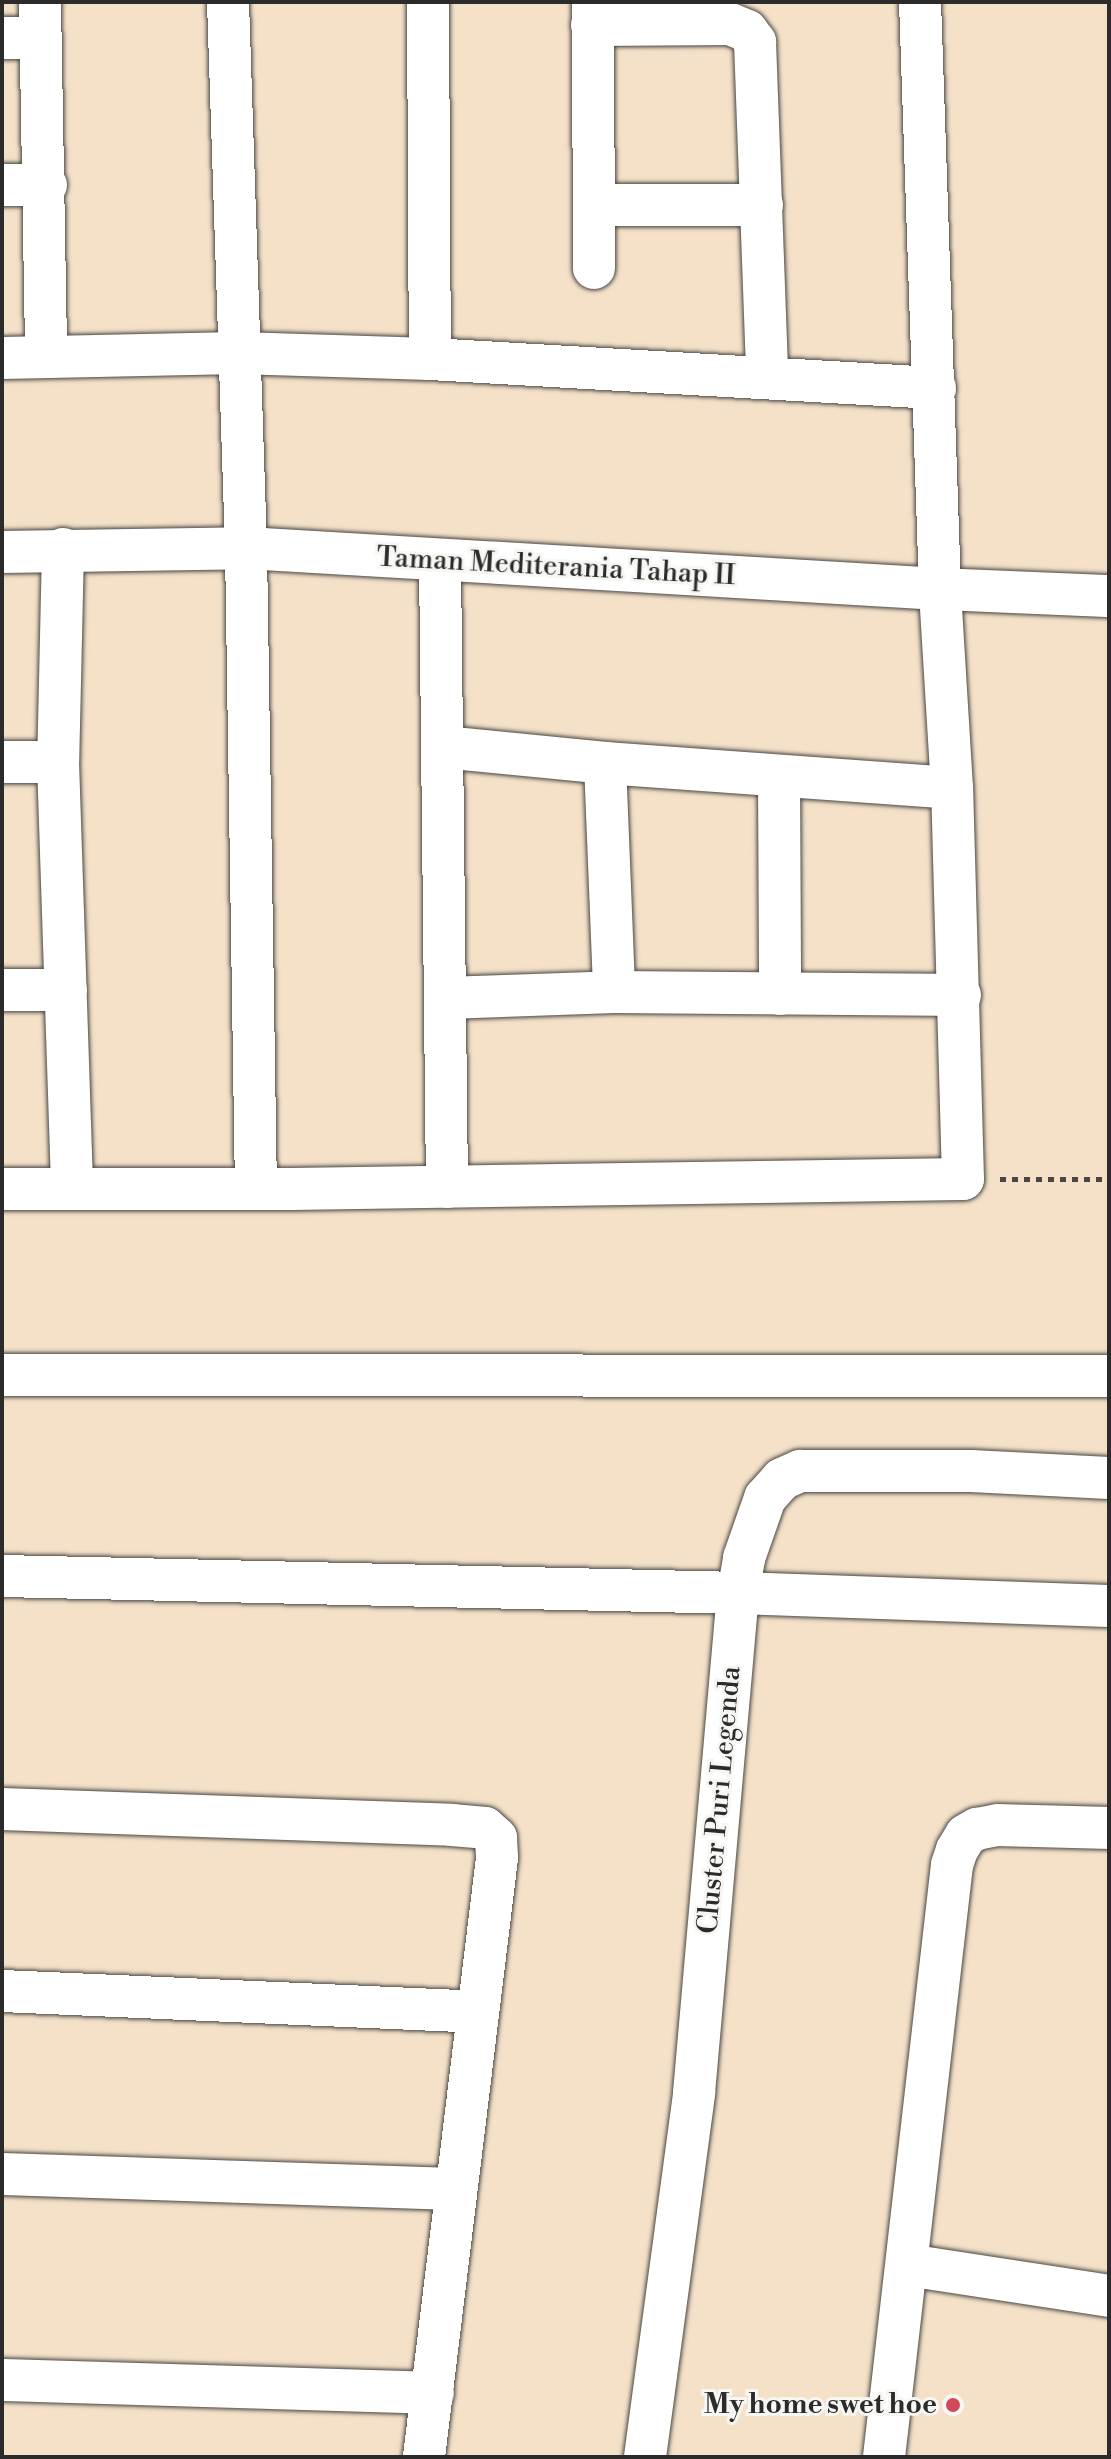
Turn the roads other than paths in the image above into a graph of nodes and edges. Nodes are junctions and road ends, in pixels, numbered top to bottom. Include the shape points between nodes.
1 (228, 2) edge
2 (428, 2) edge
3 (920, 2) edge
4 (592, 14) edge
5 (27, 26) edge
6 (2, 185) edge
7 (46, 185) junction
8 (595, 205) junction
9 (762, 205) junction
10 (594, 268) dead end
11 (238, 353) junction
12 (46, 357) junction
13 (2, 358) edge
14 (430, 359) junction
15 (767, 377) junction
16 (935, 388) junction
17 (246, 548) junction
18 (63, 549) junction
19 (2, 552) edge
20 (440, 561) junction
21 (940, 589) junction
22 (1109, 596) edge
23 (443, 747) junction
24 (2, 762) edge
25 (58, 762) junction
26 (605, 763) junction
27 (779, 777) junction
28 (952, 788) junction
29 (2, 990) edge
30 (66, 990) junction
31 (614, 992) junction
32 (780, 994) junction
33 (960, 995) junction
34 (446, 998) junction
35 (447, 1187) junction
36 (2, 1189) edge
37 (72, 1189) junction
38 (256, 1189) junction
39 (2, 1375) edge
40 (1109, 1376) edge
41 (1109, 1478) edge
42 (2, 1576) edge
43 (738, 1593) junction
44 (1109, 1606) edge
45 (2, 1809) edge
46 (1109, 1828) edge
47 (2, 1991) edge
48 (477, 2012) junction
49 (2, 2174) edge
50 (456, 2189) junction
51 (907, 2265) junction
52 (1109, 2295) edge
53 (2, 2380) edge
54 (433, 2393) junction
55 (424, 2457) edge
56 (645, 2457) edge
57 (884, 2457) edge

1 - 11 street
2 - 14 street
3 - 16 street
4 - 8 street
4 - 9 street via 730,24 747,31 757,58
5 - 7 street
6 - 7 street
7 - 12 street
8 - 9 street
8 - 10 street
9 - 15 street
11 - 12 street
11 - 14 street
11 - 17 street
12 - 13 street
14 - 15 street
15 - 16 street
16 - 21 street
17 - 18 street, Taman Mediterania Tahap II
17 - 20 street, Taman Mediterania Tahap II
17 - 38 street
18 - 19 street, Taman Mediterania Tahap II
18 - 25 street
20 - 21 street, Taman Mediterania Tahap II
20 - 23 street
21 - 22 street, Taman Mediterania Tahap II
21 - 28 street
23 - 26 street
23 - 34 street
24 - 25 street
25 - 30 street
26 - 27 street
26 - 31 street
27 - 28 street
27 - 32 street
28 - 33 street
29 - 30 street
30 - 37 street
31 - 32 street
31 - 34 street
32 - 33 street
33 - 35 street via 963,1179
34 - 35 street
35 - 38 street
36 - 37 street
37 - 38 street
39 - 40 street
41 - 43 street, Cluster Puri Legenda via 800,1471 782,1479 765,1498
42 - 43 street
43 - 44 street
43 - 56 street, Cluster Puri Legenda via 694,2093
45 - 48 street via 485,1828 496,1838 497,1858
46 - 51 street via 998,1825 966,1835 957,1850
47 - 48 street
48 - 50 street
49 - 50 street
50 - 54 street
51 - 52 street
51 - 57 street
53 - 54 street
54 - 55 street

